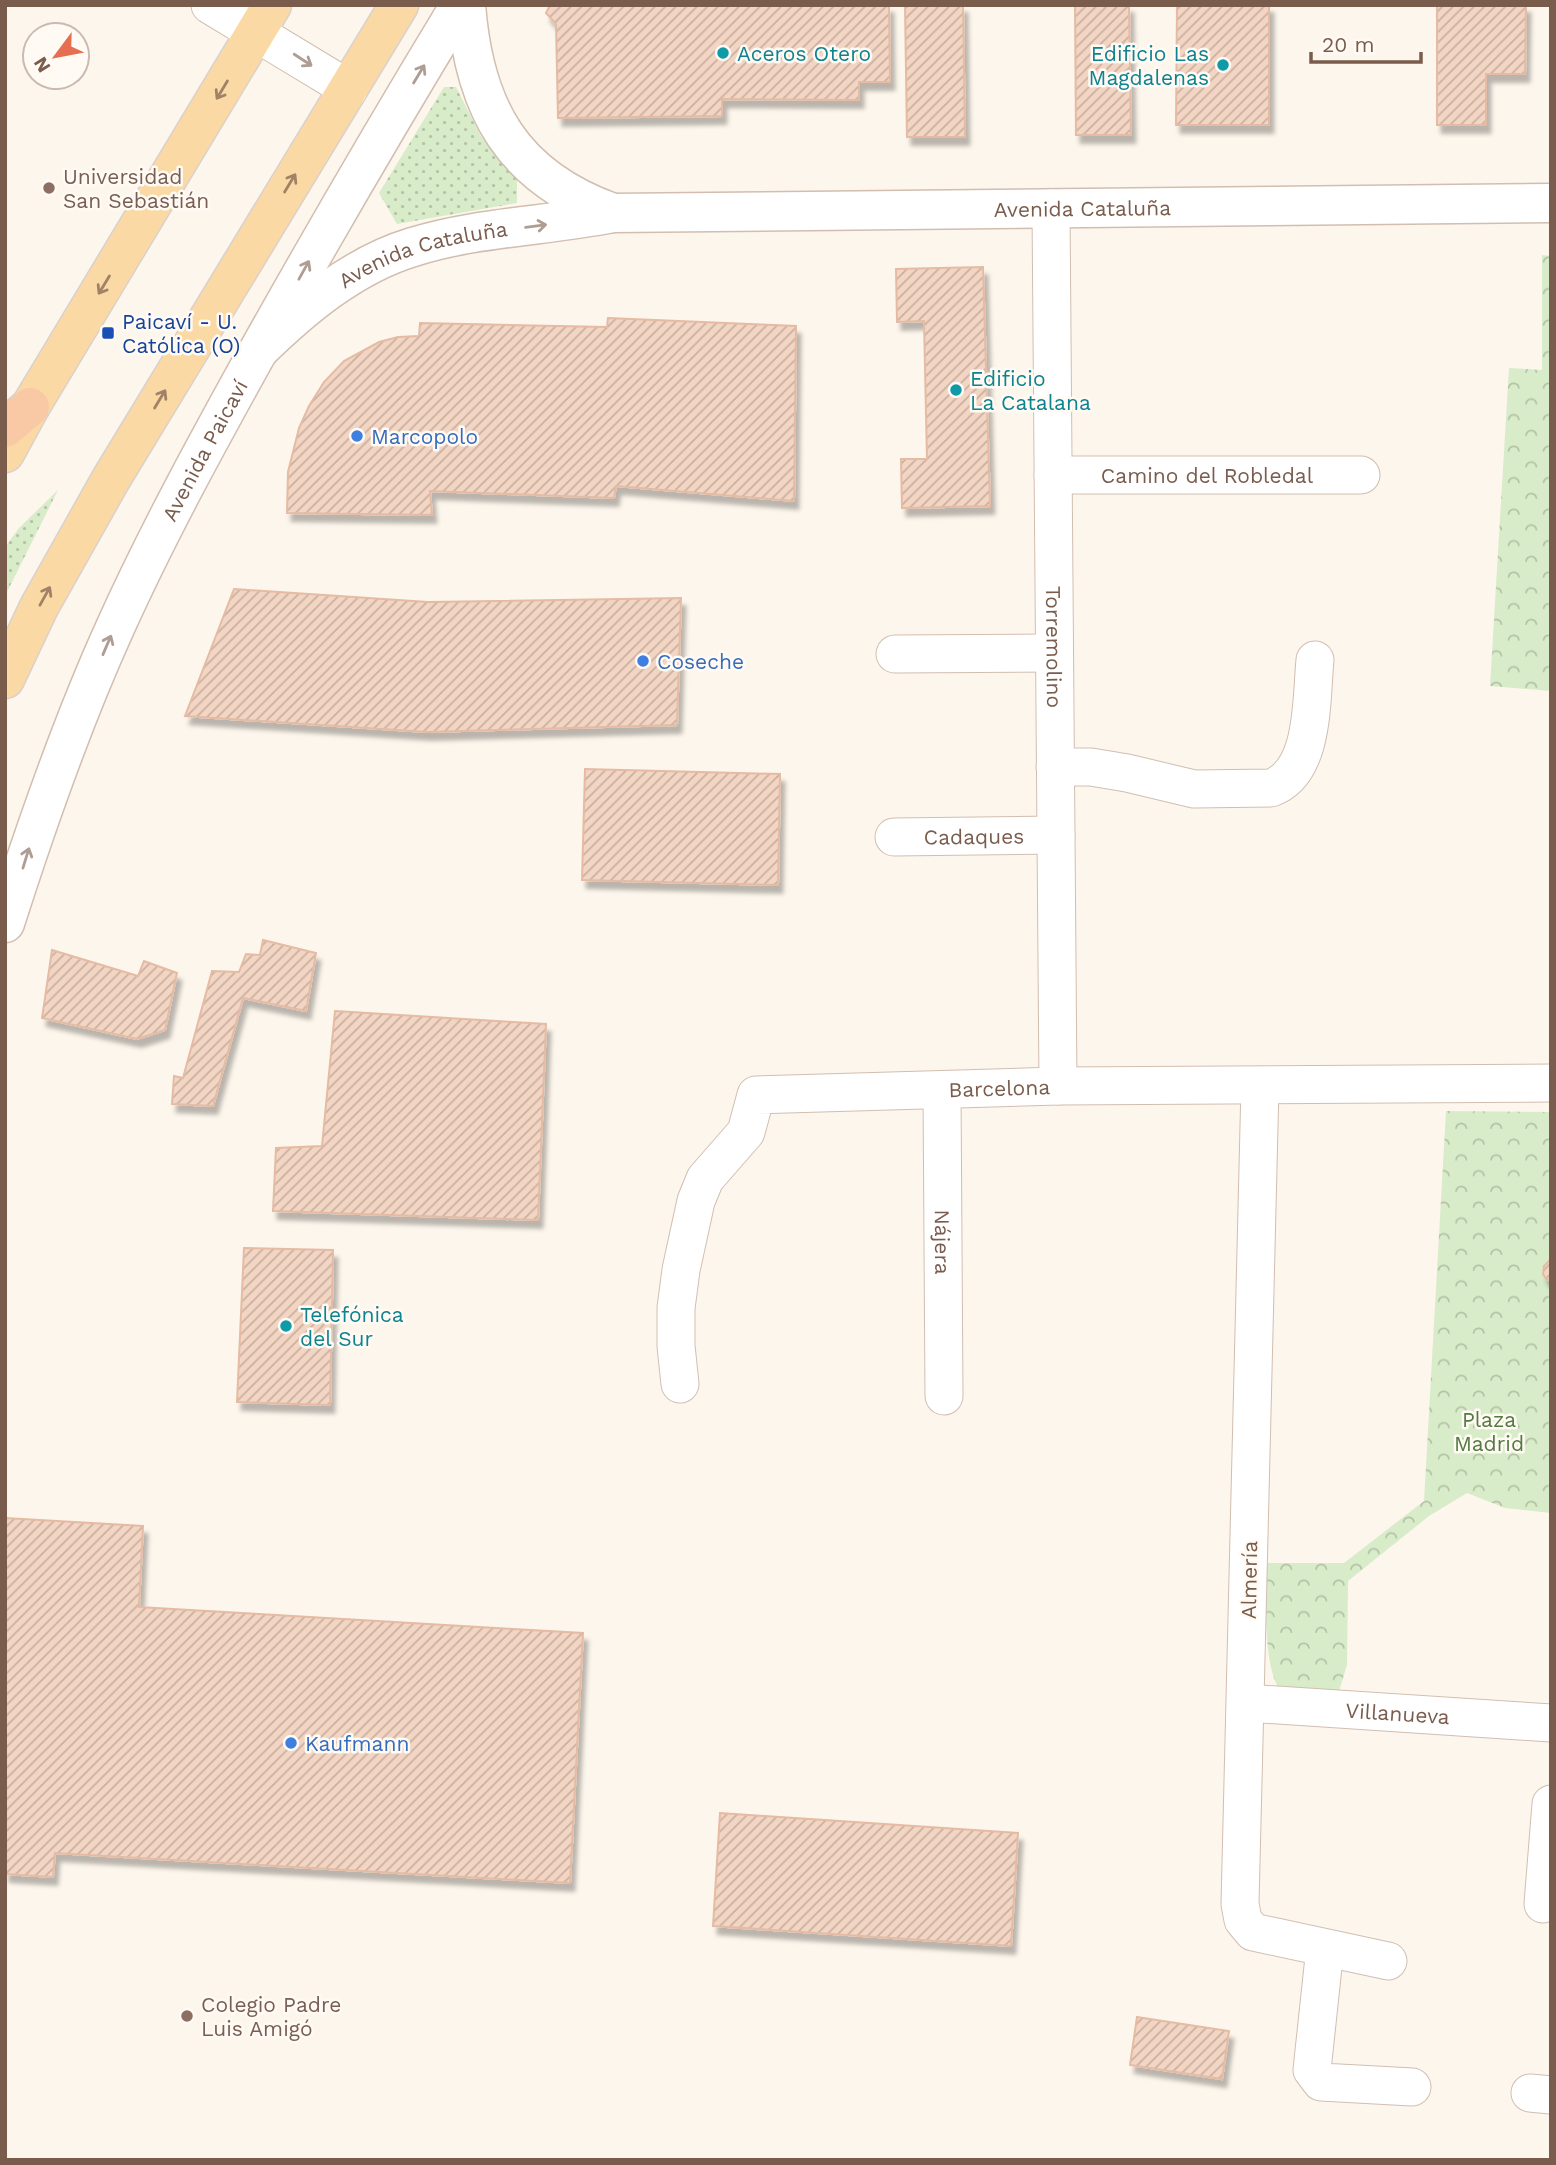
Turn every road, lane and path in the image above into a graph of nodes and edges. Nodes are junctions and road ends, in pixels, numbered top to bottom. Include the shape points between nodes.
1 (210, 5) edge
2 (399, 5) edge
3 (460, 5) edge
4 (466, 5) edge
5 (265, 18) edge
6 (348, 89) junction
7 (1551, 204) edge
8 (1051, 208) junction
9 (613, 213) junction
10 (258, 351) junction
11 (18, 418) edge
12 (5, 453) edge
13 (1053, 475) junction
14 (1361, 475) dead end
15 (1054, 653) junction
16 (895, 654) dead end
17 (1315, 660) dead end
18 (5, 679) edge
19 (1055, 767) junction
20 (1056, 835) junction
21 (894, 837) dead end
22 (5, 923) edge
23 (1551, 1083) edge
24 (1058, 1086) junction
25 (1260, 1086) junction
26 (942, 1090) junction
27 (680, 1384) dead end
28 (944, 1396) dead end
29 (1246, 1703) junction
30 (1551, 1723) edge
31 (1551, 1804) edge
32 (1542, 1904) dead end
33 (1325, 1948) junction
34 (1388, 1961) dead end
35 (1412, 2087) dead end

1 - 5 street
2 - 6 main road
10 -> 3 street, Avenida Paicaví
4 - 9 street, Avenida Cataluña via 482,91 514,148 561,190
5 -> 6 street
5 -> 11 main road
18 -> 6 main road via 98,502
7 - 8 street, Avenida Cataluña
8 - 9 street, Avenida Cataluña
8 - 13 street, Torremolino
10 -> 9 street, Avenida Cataluña via 343,281 410,247
22 -> 10 street, Avenida Paicaví via 34,830 114,631 198,457
11 - 12 main road
13 - 14 street, Camino del Robledal
13 - 15 street, Torremolino
15 - 16 street
15 - 19 street, Torremolino
17 - 19 street via 1305,749 1296,769 1280,785 1194,789 1091,767
19 - 20 street, Torremolino
20 - 21 street, Cadaques
20 - 24 street, Torremolino
23 - 25 street, Barcelona
24 - 25 street, Barcelona
24 - 26 street, Barcelona
25 - 29 street, Almería
26 - 27 street, Barcelona via 756,1095 746,1132 705,1179 696,1201 676,1308
26 - 28 street, Nájera
29 - 30 street, Villanueva
29 - 33 street, Almería via 1243,1920 1253,1932
31 - 32 street
33 - 34 street, Almería
33 - 35 street via 1312,2070 1321,2082

